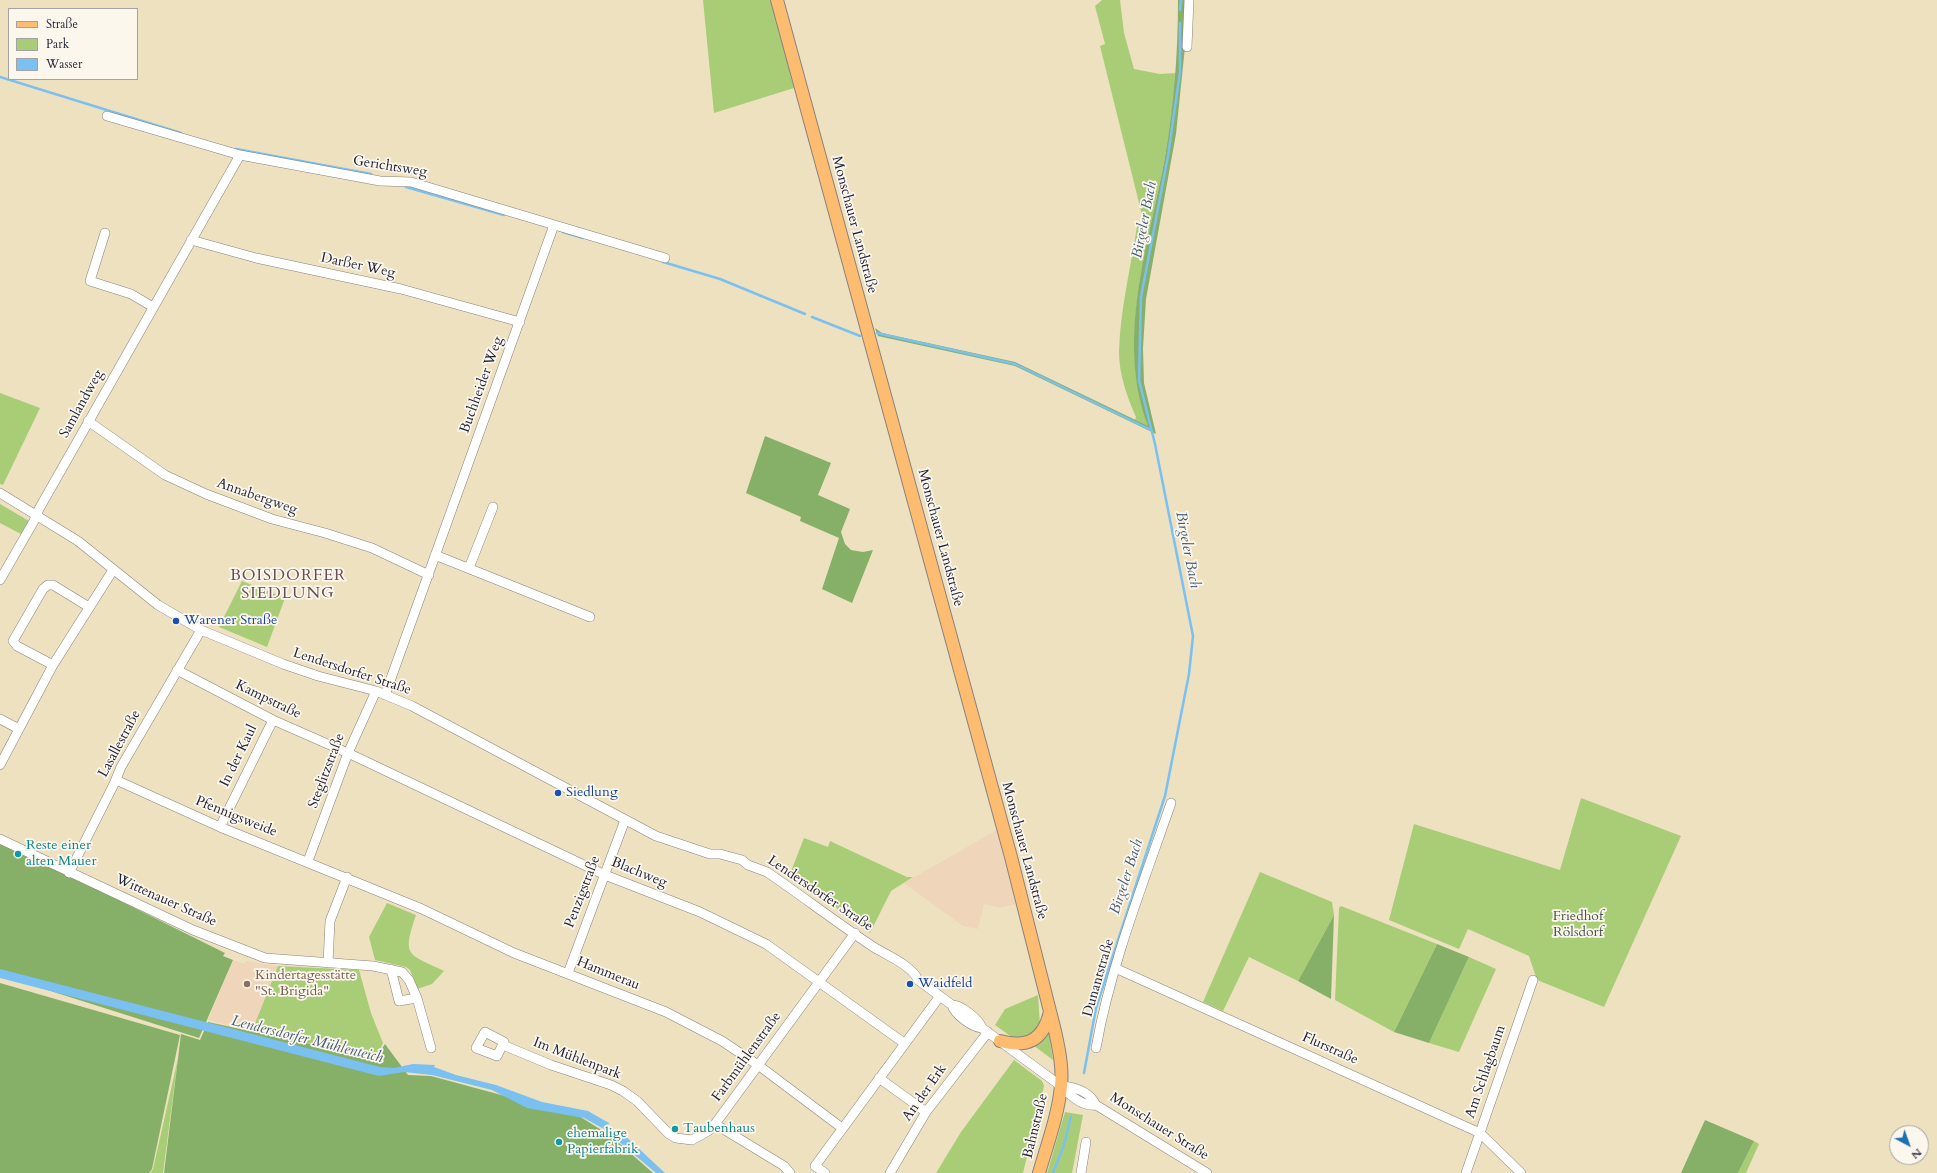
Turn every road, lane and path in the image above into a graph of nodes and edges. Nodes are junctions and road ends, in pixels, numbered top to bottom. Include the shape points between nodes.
1 (777, 0) edge
2 (1189, 0) edge
3 (1187, 47) dead end
4 (107, 116) dead end
5 (240, 155) junction
6 (554, 225) junction
7 (105, 233) dead end
8 (191, 240) junction
9 (665, 258) dead end
10 (153, 307) junction
11 (520, 322) junction
12 (88, 422) junction
13 (0, 493) edge
14 (493, 507) dead end
15 (37, 515) junction
16 (435, 555) junction
17 (469, 568) junction
18 (112, 570) junction
19 (429, 575) junction
20 (0, 580) edge
21 (89, 607) junction
22 (590, 617) dead end
23 (201, 630) junction
24 (52, 665) junction
25 (177, 670) junction
26 (376, 691) junction
27 (385, 695) junction
28 (0, 719) edge
29 (273, 720) junction
30 (19, 729) junction
31 (348, 753) junction
32 (0, 765) edge
33 (116, 780) junction
34 (1171, 803) dead end
35 (625, 820) junction
36 (220, 827) junction
37 (0, 839) edge
38 (308, 861) junction
39 (69, 873) junction
40 (605, 875) junction
41 (347, 877) junction
42 (855, 934) junction
43 (328, 963) junction
44 (1115, 968) junction
45 (391, 969) junction
46 (568, 973) junction
47 (819, 980) junction
48 (1533, 980) dead end
49 (940, 996) junction
50 (416, 998) junction
51 (1050, 1011) junction
52 (985, 1030) junction
53 (1000, 1041) junction
54 (904, 1043) junction
55 (503, 1045) dead end
56 (431, 1048) dead end
57 (1096, 1048) dead end
58 (758, 1065) junction
59 (879, 1078) junction
60 (1061, 1086) junction
61 (926, 1112) junction
62 (715, 1124) junction
63 (842, 1128) junction
64 (1480, 1133) junction
65 (1086, 1142) dead end
66 (790, 1173) edge
67 (825, 1173) edge
68 (890, 1173) edge
69 (1039, 1173) edge
70 (1081, 1173) edge
71 (1207, 1173) edge
72 (1466, 1173) edge
73 (1522, 1173) edge

1 - 51 main road, Monschauer Landstraße via 976,729
2 - 3 street
4 - 5 street, Gerichtsweg
5 - 6 street, Gerichtsweg via 380,181 411,182
5 - 8 street, Samlandweg
6 - 9 street, Gerichtsweg
6 - 11 street, Buchheider Weg
7 - 10 street via 90,281 131,294
8 - 10 street, Samlandweg
8 - 11 street, Darßer Weg via 256,258 401,289
10 - 12 street, Samlandweg
11 - 16 street, Buchheider Weg
12 - 15 street, Samlandweg
12 - 19 street, Annabergweg via 165,475 206,494 272,519 372,548
13 - 15 street, Lendersdorfer Straße
14 - 17 street
15 - 18 street, Lendersdorfer Straße via 78,541
15 - 20 street, Samlandweg
16 - 17 street
16 - 19 street, Buchheider Weg
17 - 22 street
18 - 21 street
18 - 23 street, Lendersdorfer Straße via 158,605
19 - 27 street, Buchheider Weg
21 - 24 street
21 - 24 street via 52,585 44,589 13,641 17,646
23 - 25 street, Lasallestraße
23 - 26 street, Lendersdorfer Straße via 283,664
24 - 30 street
25 - 29 street, Kampstraße
25 - 33 street, Lasallestraße
26 - 27 street, Lendersdorfer Straße
26 - 31 street, Steglitzstraße
27 - 35 street, Lendersdorfer Straße via 412,706
28 - 30 street
29 - 31 street, Kampstraße
29 - 36 street, In der Kaul
30 - 32 street
31 - 38 street, Steglitzstraße
31 - 40 street, Blachweg
33 - 36 street, Pfennigsweide
33 - 39 street, Lasallestraße
34 - 44 street, Dunantstraße
35 - 40 street, Penzigstraße
35 - 42 street, Lendersdorfer Straße via 656,836 710,854 713,859 748,865 767,872
36 - 38 street, Pfennigsweide
37 - 39 street, Wittenauer Straße
38 - 41 street, Pfennigsweide
39 - 43 street, Wittenauer Straße via 193,930 264,958
40 - 46 street, Penzigstraße
40 - 47 street, Blachweg via 700,912 766,944
41 - 43 street via 330,921
41 - 46 street, Hammerau via 514,953
42 - 47 street, Farbmühlenstraße
42 - 49 street, Lendersdorfer Straße via 902,964
43 - 45 street, Wittenauer Straße
44 - 57 street, Dunantstraße
44 - 64 street, Flurstraße
45 - 50 street, Wittenauer Straße via 407,976
45 - 50 street via 399,1001
46 - 58 street, Hammerau via 666,1012 722,1041
47 - 54 street, Blachweg
47 - 58 street, Farbmühlenstraße
48 - 64 street, Am Schlagbaum
49 - 52 street, Lendersdorfer Straße via 975,1018
49 - 54 street
50 - 56 street, Wittenauer Straße
51 - 53 main road via 1044,1030 1034,1040 1019,1045
51 - 60 main road, Monschauer Landstraße via 1060,1055
52 - 53 street, Lendersdorfer Straße
52 - 61 street, An der Erk
53 - 60 street, Lendersdorfer Straße
54 - 59 street
55 - 62 street, Im Mühlenpark via 623,1091 676,1138 692,1140
58 - 62 street, Farbmühlenstraße
58 - 63 street, Hammerau
59 - 61 street
59 - 63 street
60 - 69 main road, Bahnstraße
60 - 71 street, Monschauer Straße via 1075,1086 1093,1098 1096,1105
61 - 68 street, An der Erk
62 - 66 street, Farbmühlenstraße via 784,1166
63 - 67 street via 814,1166
64 - 72 street, Am Schlagbaum
64 - 73 street, Flurstraße
65 - 70 street

